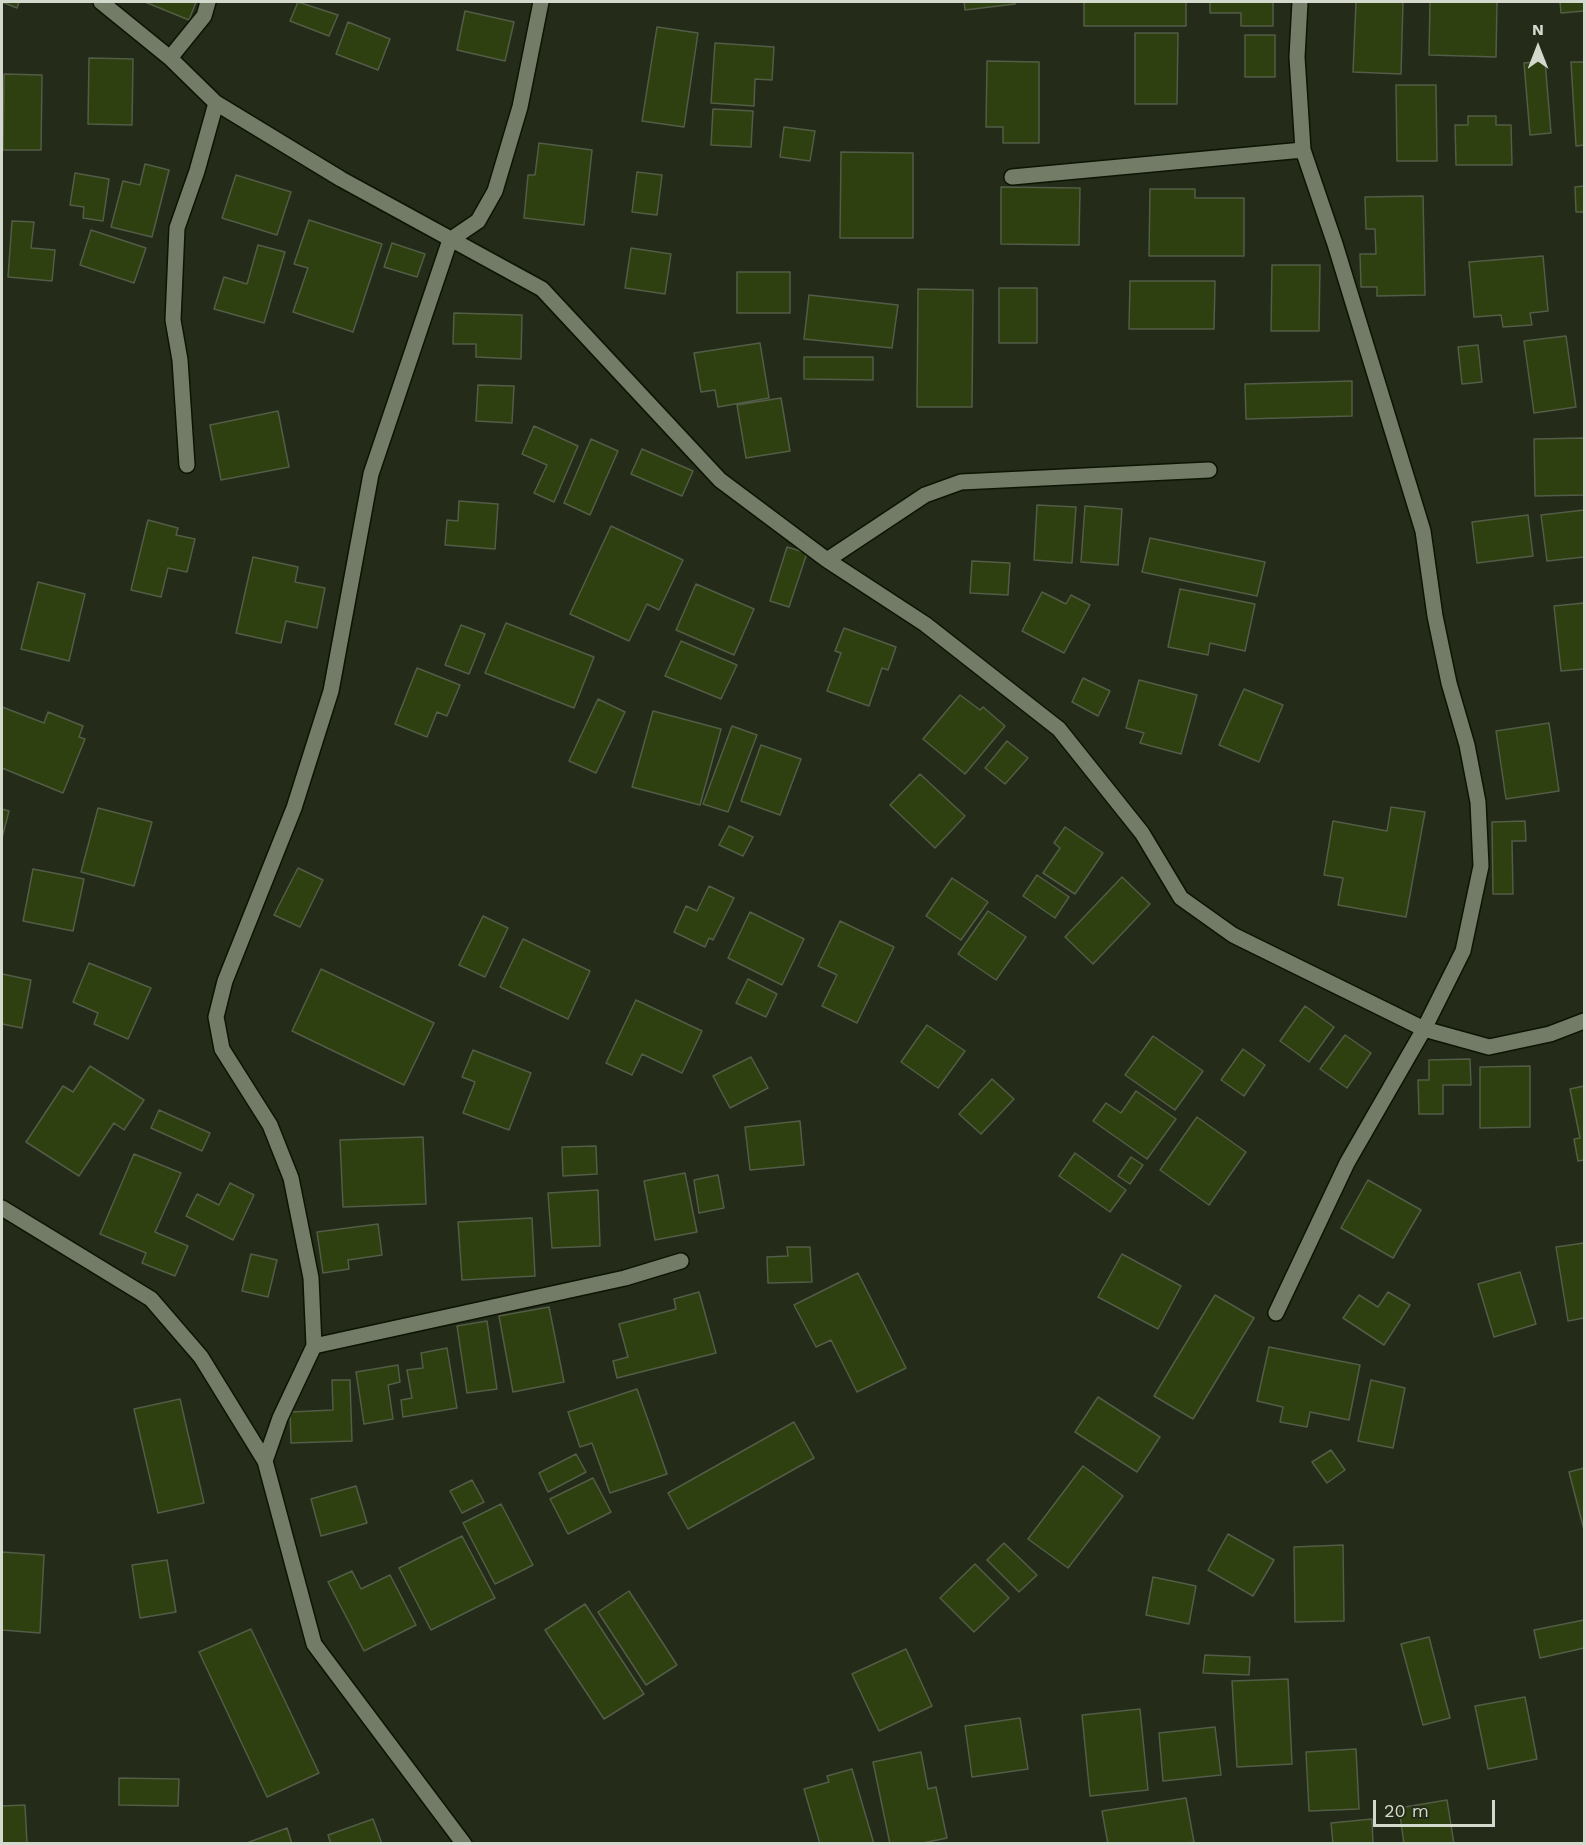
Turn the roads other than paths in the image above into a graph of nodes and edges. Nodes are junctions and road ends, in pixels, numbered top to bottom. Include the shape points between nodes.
1 (101, 2) edge
2 (208, 2) edge
3 (541, 2) edge
4 (1300, 2) edge
5 (170, 58) junction
6 (216, 103) junction
7 (1303, 150) junction
8 (1012, 177) dead end
9 (450, 240) junction
10 (188, 465) dead end
11 (1209, 470) dead end
12 (827, 560) junction
13 (1584, 1021) edge
14 (1424, 1029) junction
15 (2, 1208) edge
16 (681, 1262) dead end
17 (1276, 1313) dead end
18 (314, 1346) junction
19 (265, 1461) junction
20 (464, 1844) edge

1 - 5 street
2 - 5 street via 204,16
3 - 9 street via 520,107 495,191 478,221
4 - 7 street via 1297,57
5 - 6 street
6 - 9 street
6 - 10 street via 177,228 173,320
7 - 8 street
7 - 14 street via 1423,531 1434,616 1478,802 1481,866 1463,951
9 - 12 street via 542,289 720,480
9 - 18 street via 371,474 331,691 294,808 225,981 216,1017 222,1049 270,1125 291,1178 311,1278
11 - 12 street via 961,482 925,495
12 - 14 street via 925,624 1059,729 1142,833 1181,898 1233,935
13 - 14 street via 1550,1034 1489,1047
14 - 17 street via 1347,1163
15 - 19 street via 151,1299 201,1357
16 - 18 street via 625,1278
18 - 19 street via 280,1418
19 - 20 street via 314,1644

